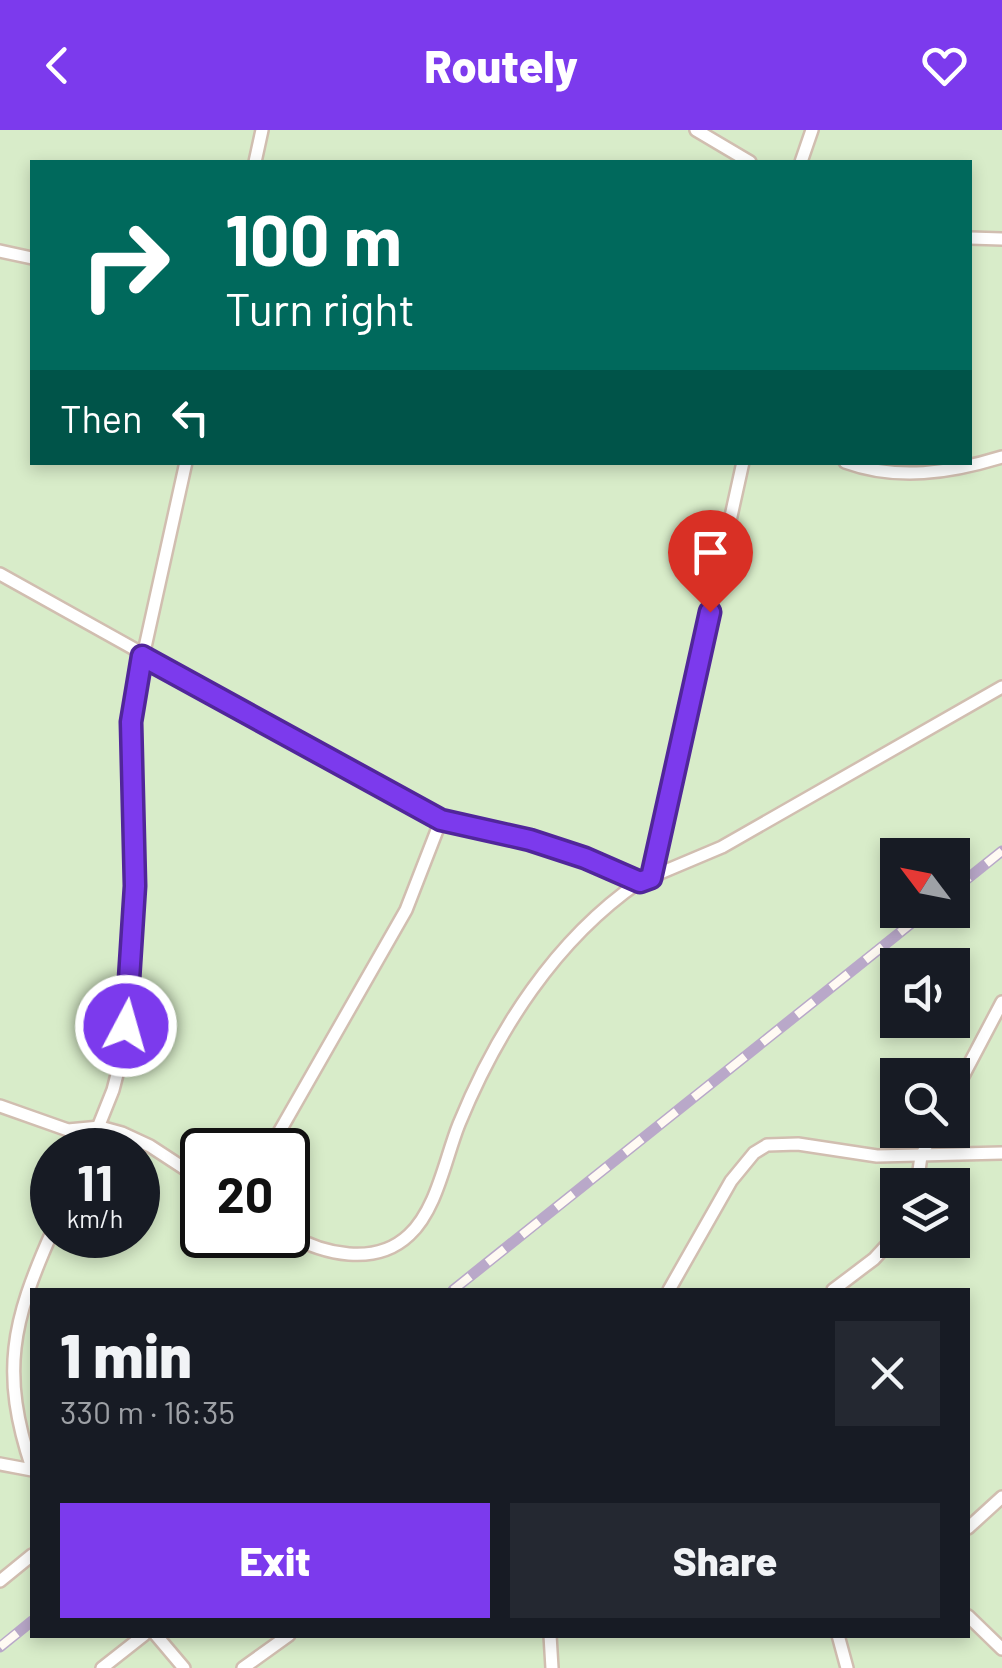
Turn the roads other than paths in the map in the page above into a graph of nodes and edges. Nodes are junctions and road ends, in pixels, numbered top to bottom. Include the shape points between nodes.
1 (262, 130) edge
2 (696, 130) edge
3 (812, 130) edge
4 (255, 160) edge
5 (747, 160) edge
6 (802, 160) edge
7 (972, 238) edge
8 (1002, 239) edge
9 (0, 251) edge
10 (30, 258) edge
11 (1002, 457) edge
12 (972, 464) edge
13 (185, 465) edge
14 (742, 465) edge
15 (856, 465) edge
16 (966, 465) edge
17 (0, 574) edge
18 (142, 656) junction
19 (1002, 687) edge
20 (441, 820) junction
21 (645, 880) junction
22 (1002, 1002) edge
23 (970, 1062) edge
24 (0, 1106) edge
25 (100, 1127) junction
26 (282, 1128) edge
27 (925, 1148) edge
28 (1002, 1153) edge
29 (921, 1156) junction
30 (180, 1166) edge
31 (920, 1168) edge
32 (310, 1244) edge
33 (880, 1252) edge
34 (40, 1258) edge
35 (670, 1288) edge
36 (836, 1288) edge
37 (30, 1462) edge
38 (0, 1464) edge
39 (30, 1469) edge
40 (1002, 1497) edge
41 (970, 1526) edge
42 (30, 1557) edge
43 (0, 1582) edge
44 (970, 1618) edge
45 (140, 1638) edge
46 (159, 1638) edge
47 (285, 1638) edge
48 (550, 1638) edge
49 (839, 1638) edge
50 (1002, 1649) edge
51 (102, 1668) edge
52 (184, 1668) edge
53 (243, 1668) edge
54 (552, 1668) edge
55 (847, 1668) edge

1 - 4 lane
2 - 5 lane
3 - 6 lane
7 - 8 lane
9 - 10 lane
11 - 12 lane
13 - 18 lane
14 - 21 lane
15 - 16 lane via 887,474
17 - 18 lane
18 - 20 lane
18 - 25 lane via 131,722 130,1002 124,1051
19 - 21 lane via 784,814
20 - 21 lane via 530,840
20 - 26 lane via 406,910
21 - 32 lane via 580,929 509,1025 408,1237 382,1251 345,1254
22 - 23 lane
24 - 25 lane via 68,1130
25 - 30 lane
27 - 29 lane
28 - 29 lane
29 - 31 lane
29 - 35 lane via 767,1145 731,1180
33 - 36 lane
34 - 37 lane via 15,1335 12,1381
38 - 39 lane
40 - 41 lane
42 - 43 lane
44 - 50 lane
45 - 51 lane
46 - 52 lane
47 - 53 lane
48 - 54 lane
49 - 55 lane

